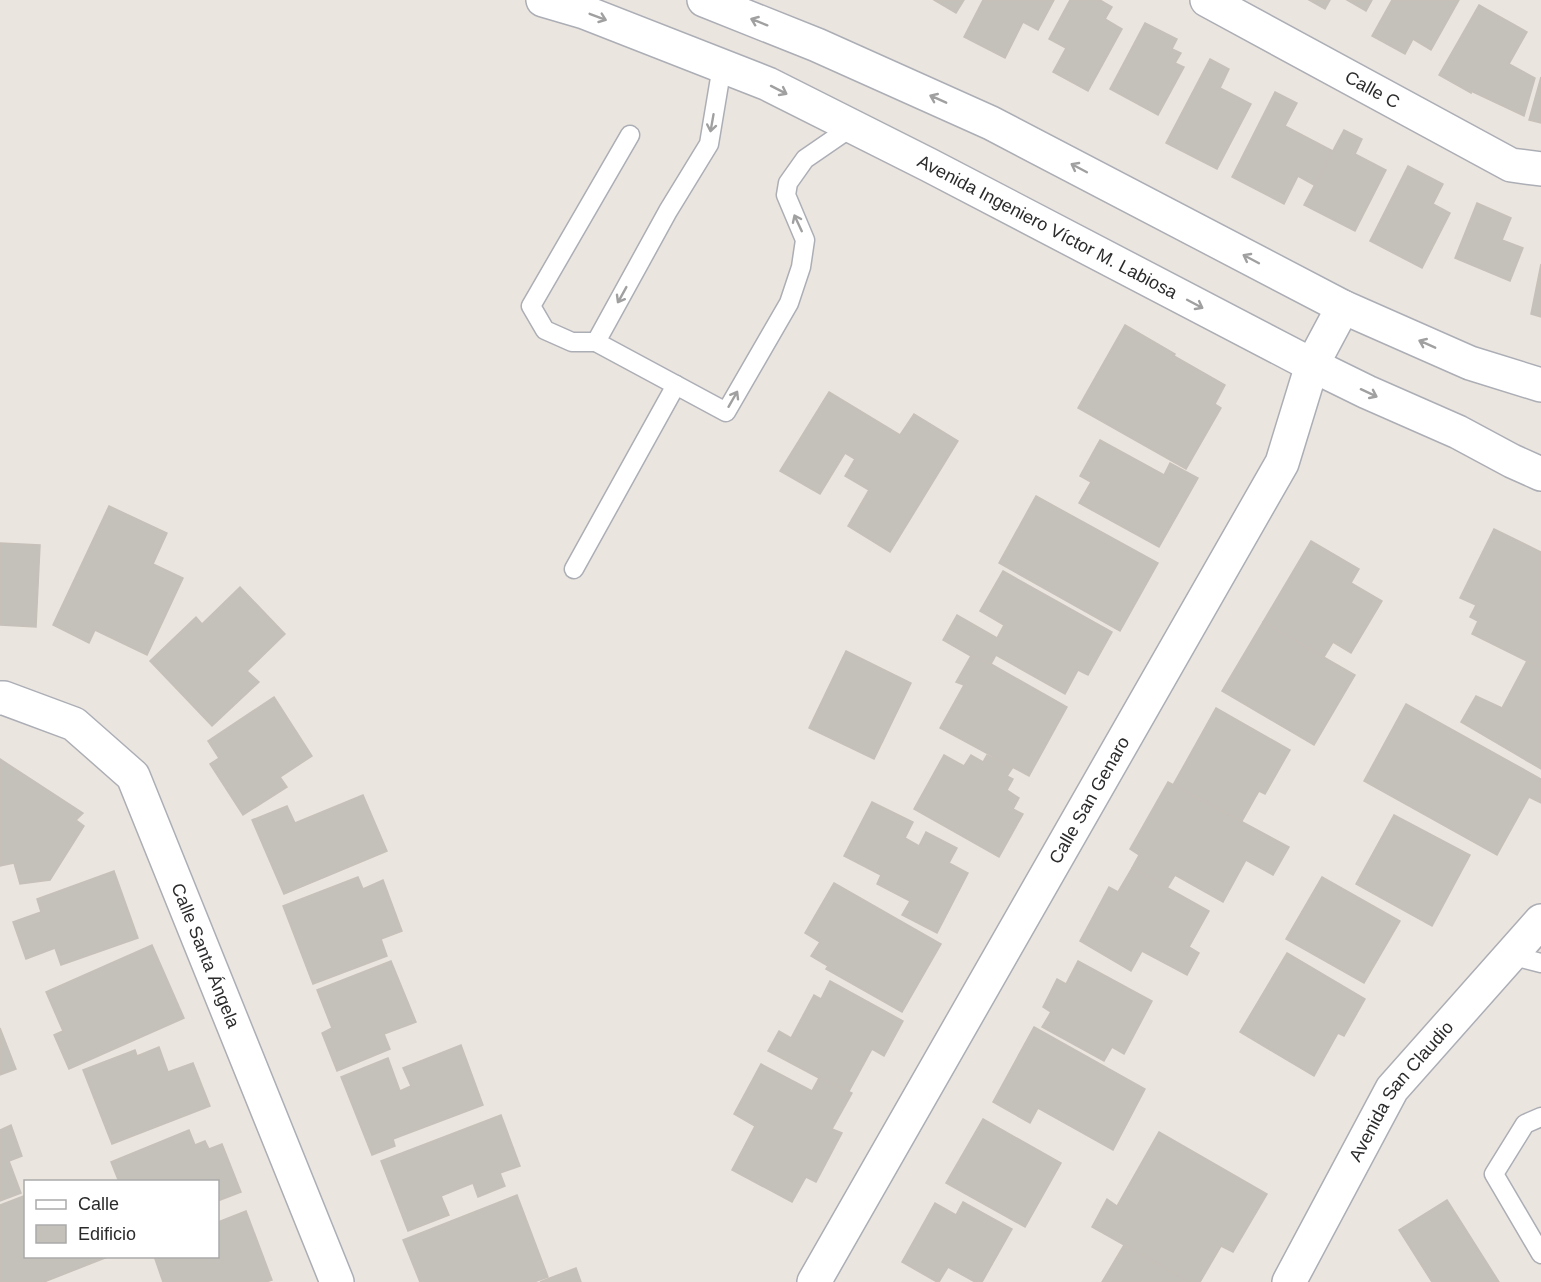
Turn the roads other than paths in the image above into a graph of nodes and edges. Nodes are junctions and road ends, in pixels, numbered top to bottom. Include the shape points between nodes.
1 (543, 0) edge
2 (704, 0) edge
3 (1208, 0) edge
4 (722, 66) junction
5 (853, 126) junction
6 (630, 135) dead end
7 (1541, 169) edge
8 (1343, 307) junction
9 (596, 342) junction
10 (1470, 363) junction
11 (1312, 365) junction
12 (1541, 365) edge
13 (676, 385) junction
14 (1541, 385) edge
15 (1541, 474) edge
16 (574, 569) dead end
17 (0, 698) edge
18 (1541, 921) edge
19 (1510, 955) junction
20 (1541, 963) edge
21 (1541, 1117) edge
22 (1541, 1254) edge
23 (337, 1282) edge
24 (814, 1282) edge
25 (1289, 1282) edge

1 -> 4 street, Avenida Ingeniero Víctor M. Labiosa
8 -> 2 street via 991,123 817,45
3 - 7 street, Calle C via 1511,165
4 -> 5 street, Avenida Ingeniero Víctor M. Labiosa
4 -> 9 lane via 709,144
5 -> 11 street, Avenida Ingeniero Víctor M. Labiosa
13 -> 5 lane via 726,412 789,303 801,267 805,240 786,195 788,183 805,159
6 - 9 lane via 531,306 545,330 572,342
10 -> 8 street
8 - 11 street, Calle San Genaro
9 - 13 lane
10 - 12 street
10 - 14 street
11 -> 15 street, Avenida Ingeniero Víctor M. Labiosa
11 - 24 street, Calle San Genaro via 1282,463
13 - 16 lane
17 - 23 street, Calle Santa Ángela via 74,723 133,776
18 - 19 street, Avenida San Claudio
19 - 20 lane
19 - 25 street, Avenida San Claudio via 1392,1089
21 - 22 lane via 1526,1124 1494,1174

